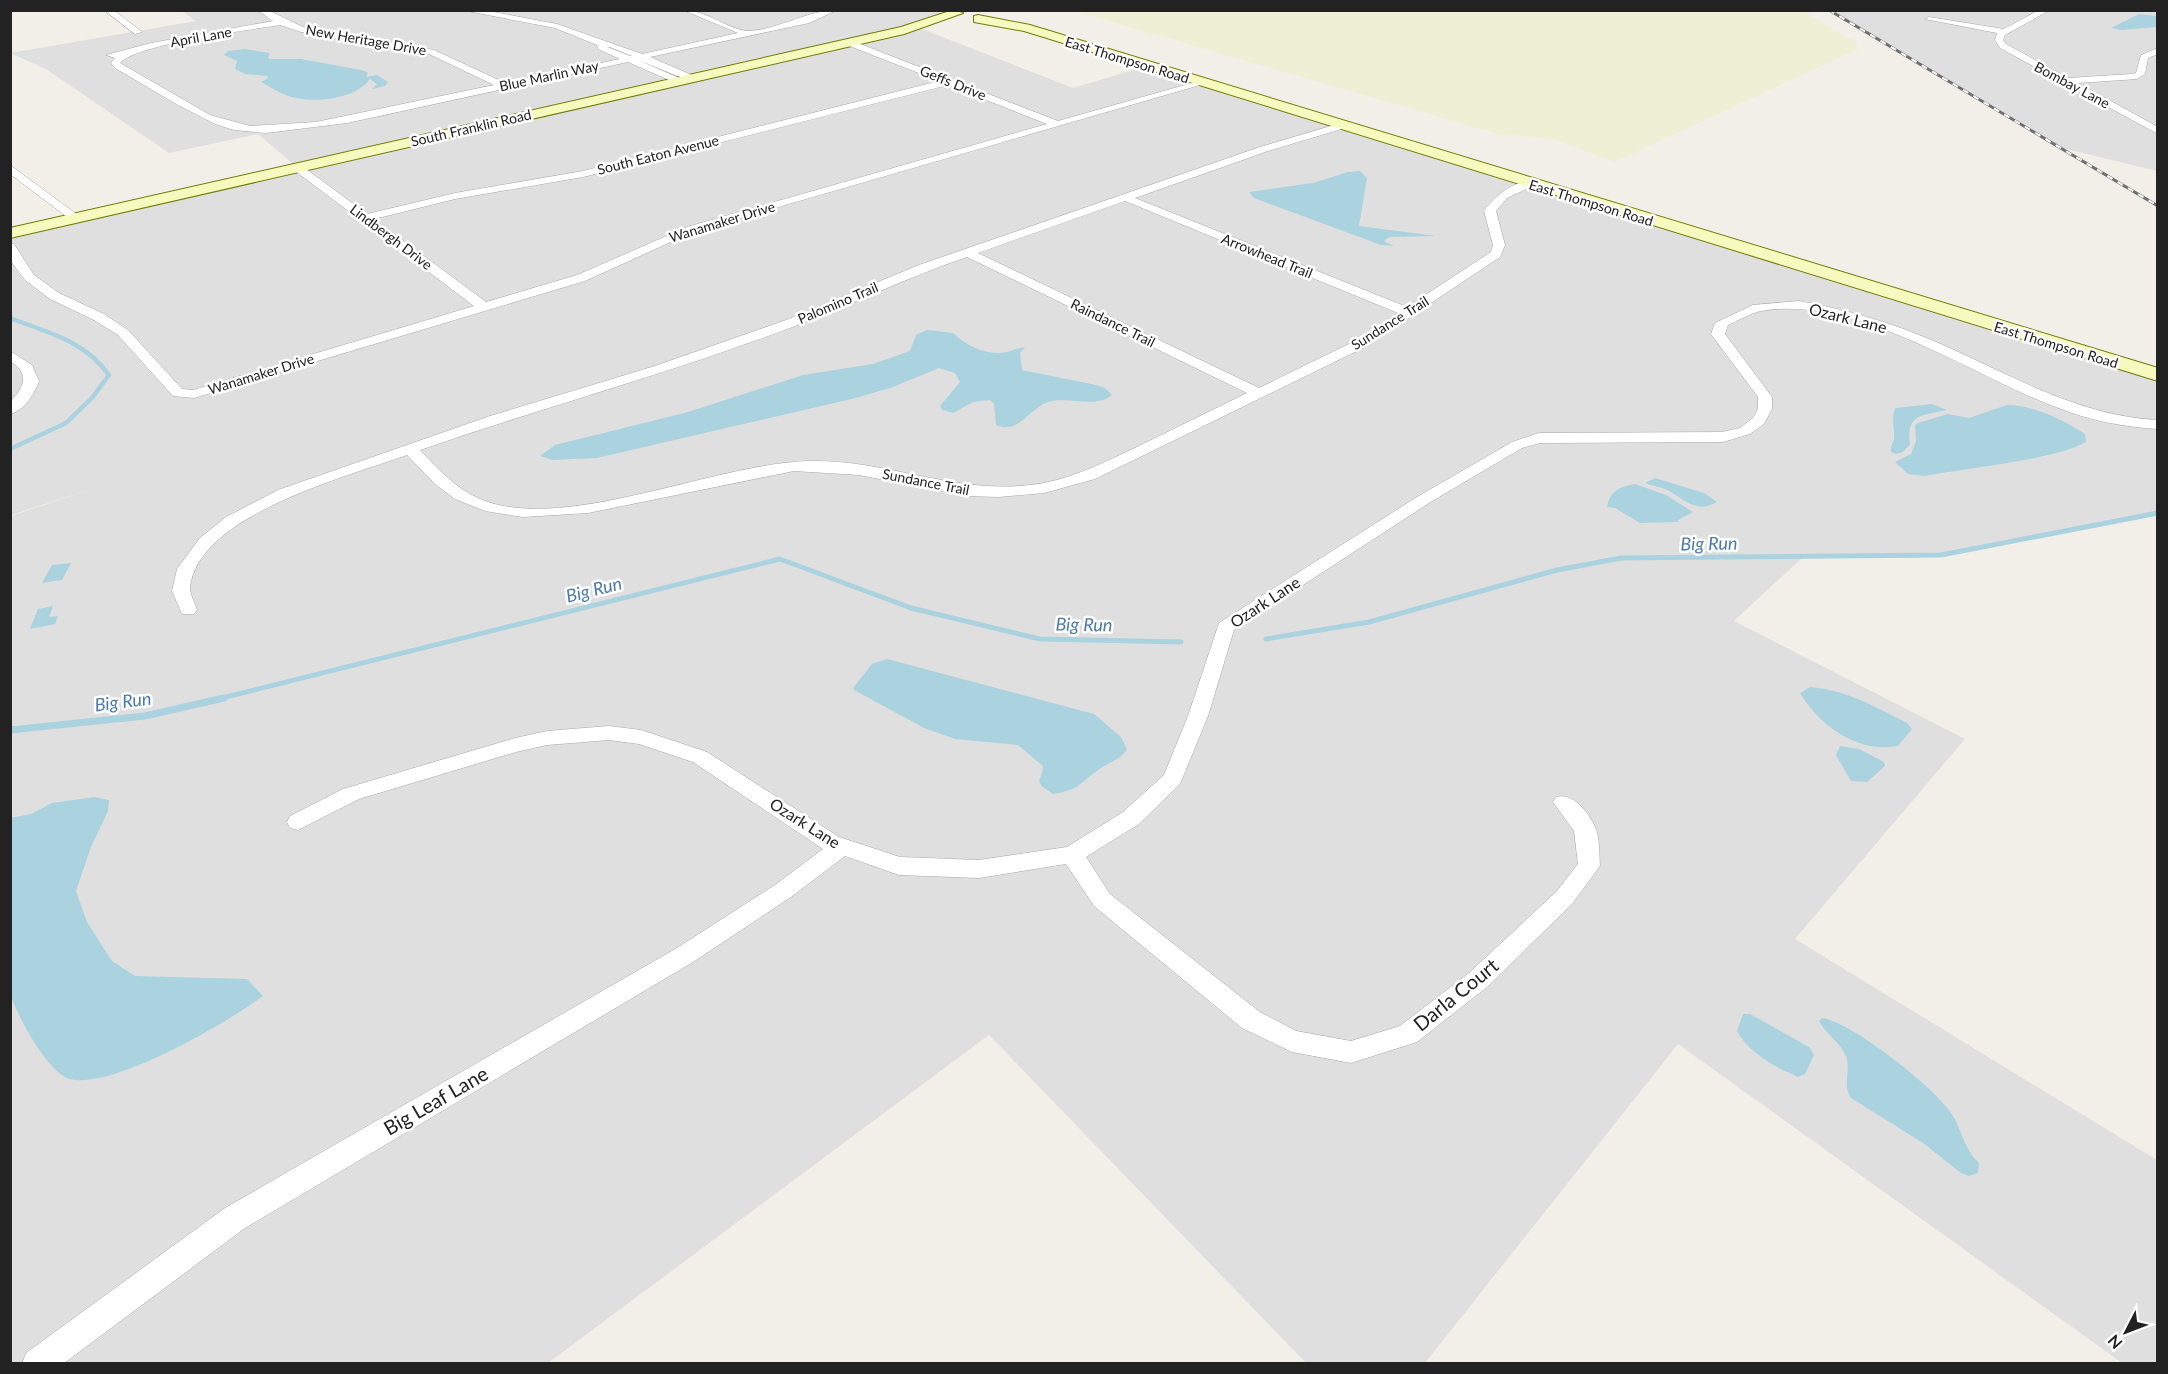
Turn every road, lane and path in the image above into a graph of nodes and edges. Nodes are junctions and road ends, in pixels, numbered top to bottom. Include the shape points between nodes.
1 (108, 10) edge
2 (261, 10) edge
3 (466, 10) edge
4 (687, 10) edge
5 (833, 11) edge
6 (959, 11) edge
7 (2042, 11) edge
8 (998, 13) edge
9 (1929, 18) dead end
10 (975, 19) junction
11 (281, 22) junction
12 (931, 23) junction
13 (1026, 28) junction
14 (138, 32) dead end
15 (2005, 32) junction
16 (748, 34) junction
17 (850, 43) junction
18 (601, 44) junction
19 (2157, 51) edge
20 (110, 55) dead end
21 (122, 55) junction
22 (640, 57) junction
23 (629, 59) junction
24 (684, 80) junction
25 (948, 81) junction
26 (2064, 81) junction
27 (1202, 83) junction
28 (503, 86) junction
29 (1056, 124) junction
30 (1335, 124) junction
31 (2157, 131) edge
32 (10, 168) edge
33 (298, 168) junction
34 (1535, 186) junction
35 (1126, 198) junction
36 (75, 218) junction
37 (366, 218) junction
38 (10, 233) edge
39 (10, 247) edge
40 (969, 253) junction
41 (484, 307) junction
42 (1408, 313) junction
43 (10, 355) edge
44 (2157, 375) edge
45 (1258, 393) junction
46 (10, 410) edge
47 (2157, 425) edge
48 (410, 449) junction
49 (188, 610) dead end
50 (1564, 802) dead end
51 (298, 822) dead end
52 (841, 847) junction
53 (1072, 855) junction
54 (37, 1364) edge

1 - 14 street
2 - 11 street, New Heritage Drive
3 - 18 street via 557,26
4 - 16 street
5 - 16 street, Blue Marlin Way
6 - 10 main road via 961,17
6 - 12 main road, South Franklin Road
7 - 15 street
8 - 10 main road
8 - 13 main road, East Thompson Road
9 - 15 street
10 - 12 main road, South Franklin Road
10 - 13 main road, East Thompson Road
11 - 21 street, April Lane via 151,45
11 - 28 street, New Heritage Drive via 310,31 431,52
12 - 17 main road, South Franklin Road
13 - 27 main road, East Thompson Road
15 - 26 street, Bombay Lane via 1999,40 2003,46
16 - 22 street, Blue Marlin Way
17 - 24 main road, South Franklin Road
17 - 25 street, Geffs Drive
18 - 22 street via 611,44
18 - 23 street
19 - 26 street via 2144,57 2140,74 2134,77
20 - 21 street, April Lane
21 - 28 street, Blue Marlin Way via 115,63 118,66 218,122 262,128 324,124
22 - 23 street, Blue Marlin Way
22 - 24 street
23 - 24 street
23 - 28 street, Blue Marlin Way
24 - 33 main road, South Franklin Road
25 - 29 street, Geffs Drive
25 - 37 street, South Eaton Avenue via 583,174 455,196
26 - 31 street, Bombay Lane
27 - 29 street, Wanamaker Drive
27 - 30 main road, East Thompson Road
29 - 41 street, Wanamaker Drive via 691,229 581,278
30 - 34 main road, East Thompson Road
30 - 35 street, Palomino Trail
32 - 36 street
33 - 36 main road, South Franklin Road
33 - 37 street, Lindbergh Drive
34 - 42 street, Sundance Trail via 1514,199 1497,203 1490,211 1499,245 1496,254
34 - 44 main road, East Thompson Road
35 - 40 street, Palomino Trail
35 - 42 street, Arrowhead Trail
36 - 38 main road, South Franklin Road
37 - 41 street, Lindbergh Drive
39 - 41 street, Wanamaker Drive via 32,281 60,301 114,326 178,393 194,394
40 - 45 street, Raindance Trail
40 - 48 street, Palomino Trail via 652,372
42 - 45 street, Sundance Trail via 1360,344
43 - 46 street via 24,362 33,380 30,389
45 - 48 street, Sundance Trail via 1089,476 1058,486 1012,492 966,491 816,464 588,508 514,511 462,497
47 - 53 street, Ozark Lane via 2101,417 2059,403 1927,343 1851,315 1800,306 1749,309 1722,323 1718,334 1765,397 1759,421 1745,431 1702,439 1539,438 1517,445 1423,500 1226,627 1173,779 1131,818
48 - 49 street, Palomino Trail via 284,493 232,521 206,542 186,568 181,591
50 - 53 street, Darla Court via 1585,829 1589,866 1564,898 1478,980 1408,1034 1351,1052 1292,1041 1251,1020 1102,900
51 - 52 street, Ozark Lane via 351,794 506,748 547,738 609,733 641,737 700,757
52 - 53 street, Ozark Lane via 899,866 979,869
52 - 54 street, Big Leaf Lane via 783,891 685,955 236,1218

